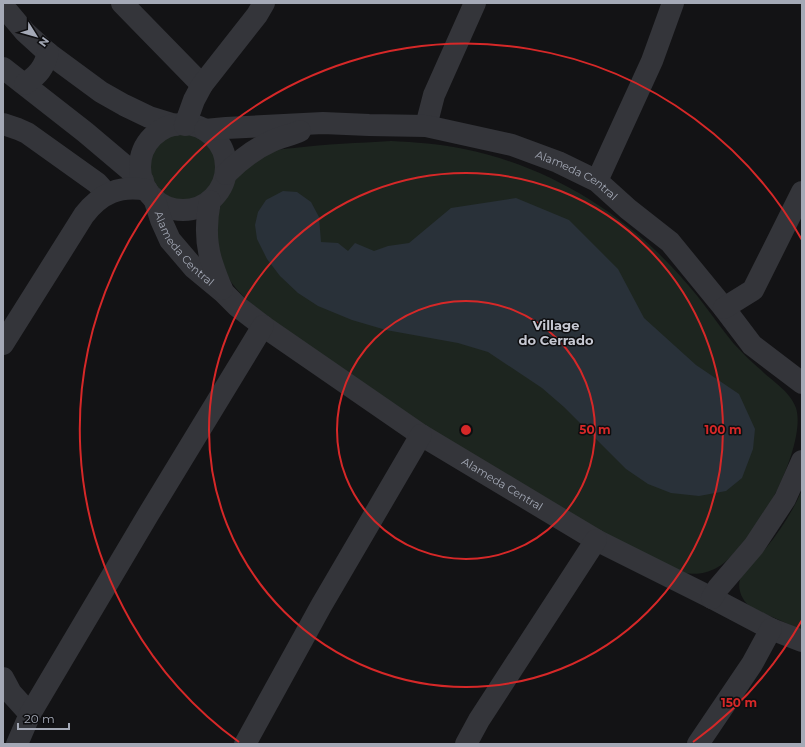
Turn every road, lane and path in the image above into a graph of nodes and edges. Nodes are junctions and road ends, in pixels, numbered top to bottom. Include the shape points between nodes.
1 (122, 3) edge
2 (264, 3) edge
3 (475, 3) edge
4 (672, 3) edge
5 (3, 6) edge
6 (48, 53) junction
7 (3, 68) edge
8 (25, 84) junction
9 (202, 85) junction
10 (323, 123) junction
11 (3, 124) edge
12 (426, 126) junction
13 (188, 127) junction
14 (226, 174) junction
15 (597, 181) junction
16 (148, 190) junction
17 (802, 192) edge
18 (107, 194) junction
19 (210, 200) junction
20 (223, 292) junction
21 (724, 308) junction
22 (263, 326) junction
23 (3, 344) edge
24 (802, 383) edge
25 (422, 435) junction
26 (802, 460) edge
27 (596, 540) junction
28 (712, 598) junction
29 (771, 629) junction
30 (802, 641) edge
31 (3, 678) edge
32 (30, 714) junction
33 (17, 744) edge
34 (245, 744) edge
35 (466, 744) edge
36 (698, 744) edge

1 - 9 street
2 - 9 street via 257,16
3 - 12 street via 434,95
4 - 15 street via 652,61
5 - 6 street via 25,32
6 - 8 street via 39,72
6 - 13 street via 118,102 149,117
7 - 8 street
8 - 16 street via 91,136
9 - 13 street via 194,100
10 - 12 street, Alameda Central
10 - 13 street, Alameda Central via 226,128
10 - 14 street, Alameda Central via 272,141 246,156
11 - 18 street via 27,133 97,183
12 - 15 street, Alameda Central via 512,145 558,162
13 - 14 street via 213,136 220,144
13 - 16 street via 165,129 149,142 141,161 141,171
14 - 19 street via 218,193
15 - 21 street, Alameda Central via 670,242
16 - 18 street via 137,188
16 - 19 street via 162,204 182,210 202,206
16 - 20 street, Alameda Central via 170,240 194,268
17 - 21 street via 753,290
18 - 23 street via 84,215
19 - 20 street, Alameda Central via 208,246
20 - 22 street, Alameda Central
21 - 24 street, Alameda Central via 752,345
22 - 25 street, Alameda Central
22 - 32 street
25 - 27 street, Alameda Central
25 - 34 street via 321,606
26 - 28 street via 785,499 754,546
27 - 28 street, Alameda Central
27 - 35 street via 478,720
28 - 29 street, Alameda Central
29 - 30 street, Alameda Central
29 - 36 street via 752,664
31 - 32 street via 11,693
32 - 33 street

